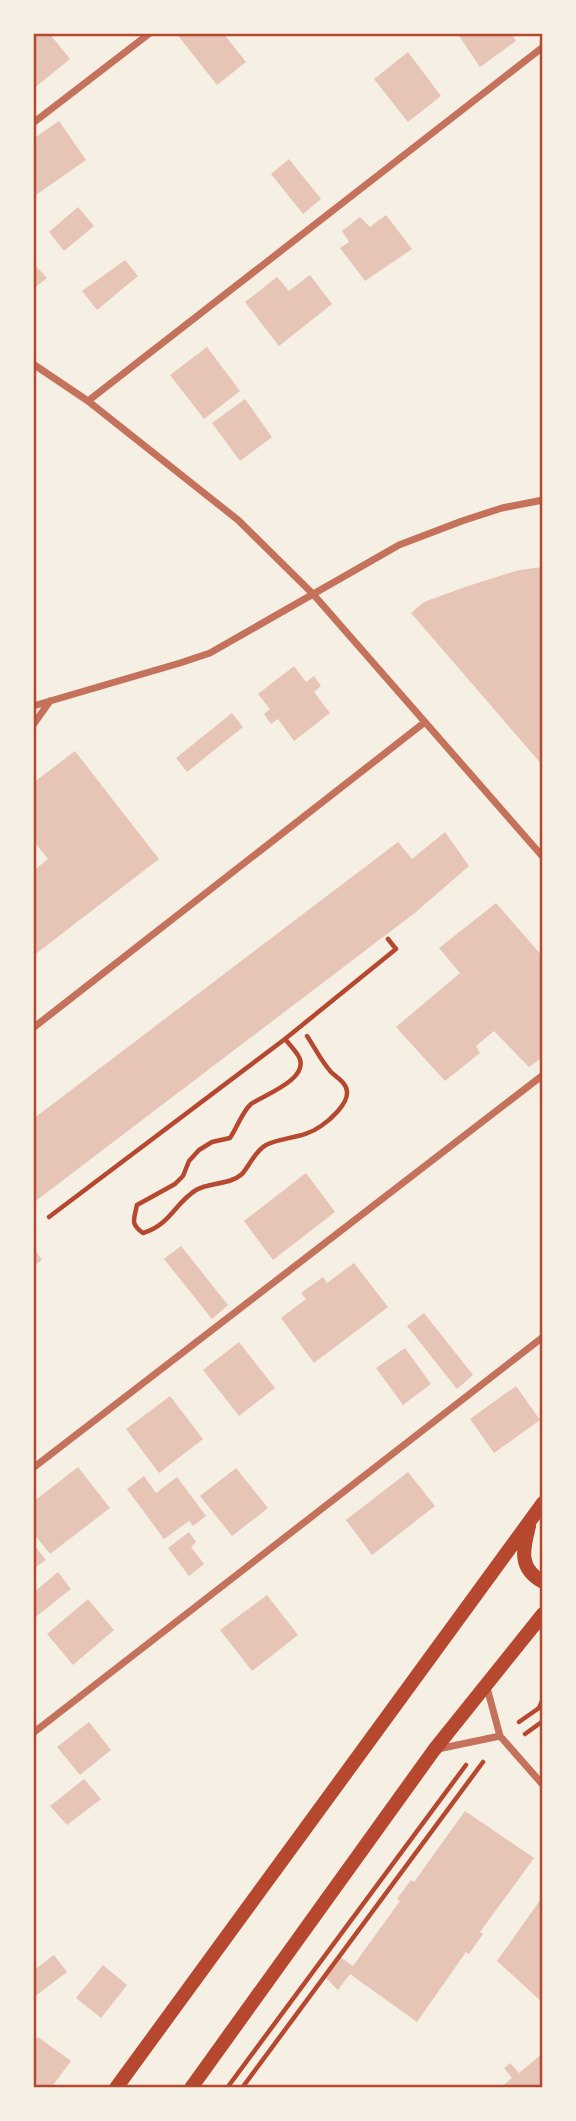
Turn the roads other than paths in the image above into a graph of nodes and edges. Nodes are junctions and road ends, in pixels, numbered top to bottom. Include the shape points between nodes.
1 (150, 33) edge
2 (543, 47) edge
3 (33, 123) edge
4 (33, 364) edge
5 (88, 401) junction
6 (543, 500) edge
7 (313, 594) junction
8 (50, 701) junction
9 (33, 706) edge
10 (425, 722) junction
11 (33, 725) edge
12 (543, 857) edge
13 (33, 1028) edge
14 (543, 1075) edge
15 (543, 1337) edge
16 (33, 1468) edge
17 (543, 1503) edge
18 (531, 1518) junction
19 (543, 1582) edge
20 (543, 1614) edge
21 (486, 1683) junction
22 (33, 1733) edge
23 (500, 1736) junction
24 (433, 1750) junction
25 (541, 1780) edge
26 (116, 2088) edge
27 (191, 2088) edge

1 - 3 street
2 - 5 street
4 - 5 street
5 - 7 street via 238,520
6 - 7 street via 502,508 399,545
7 - 8 street via 209,653
7 - 10 street
8 - 9 street
8 - 11 street
10 - 12 street
10 - 13 street
14 - 16 street
15 - 22 street
17 - 18 main road
18 - 19 main road via 523,1554 532,1575
18 - 26 main road
20 - 21 main road
21 - 23 street
21 - 24 main road
23 - 24 street
23 - 25 street
24 - 27 main road

